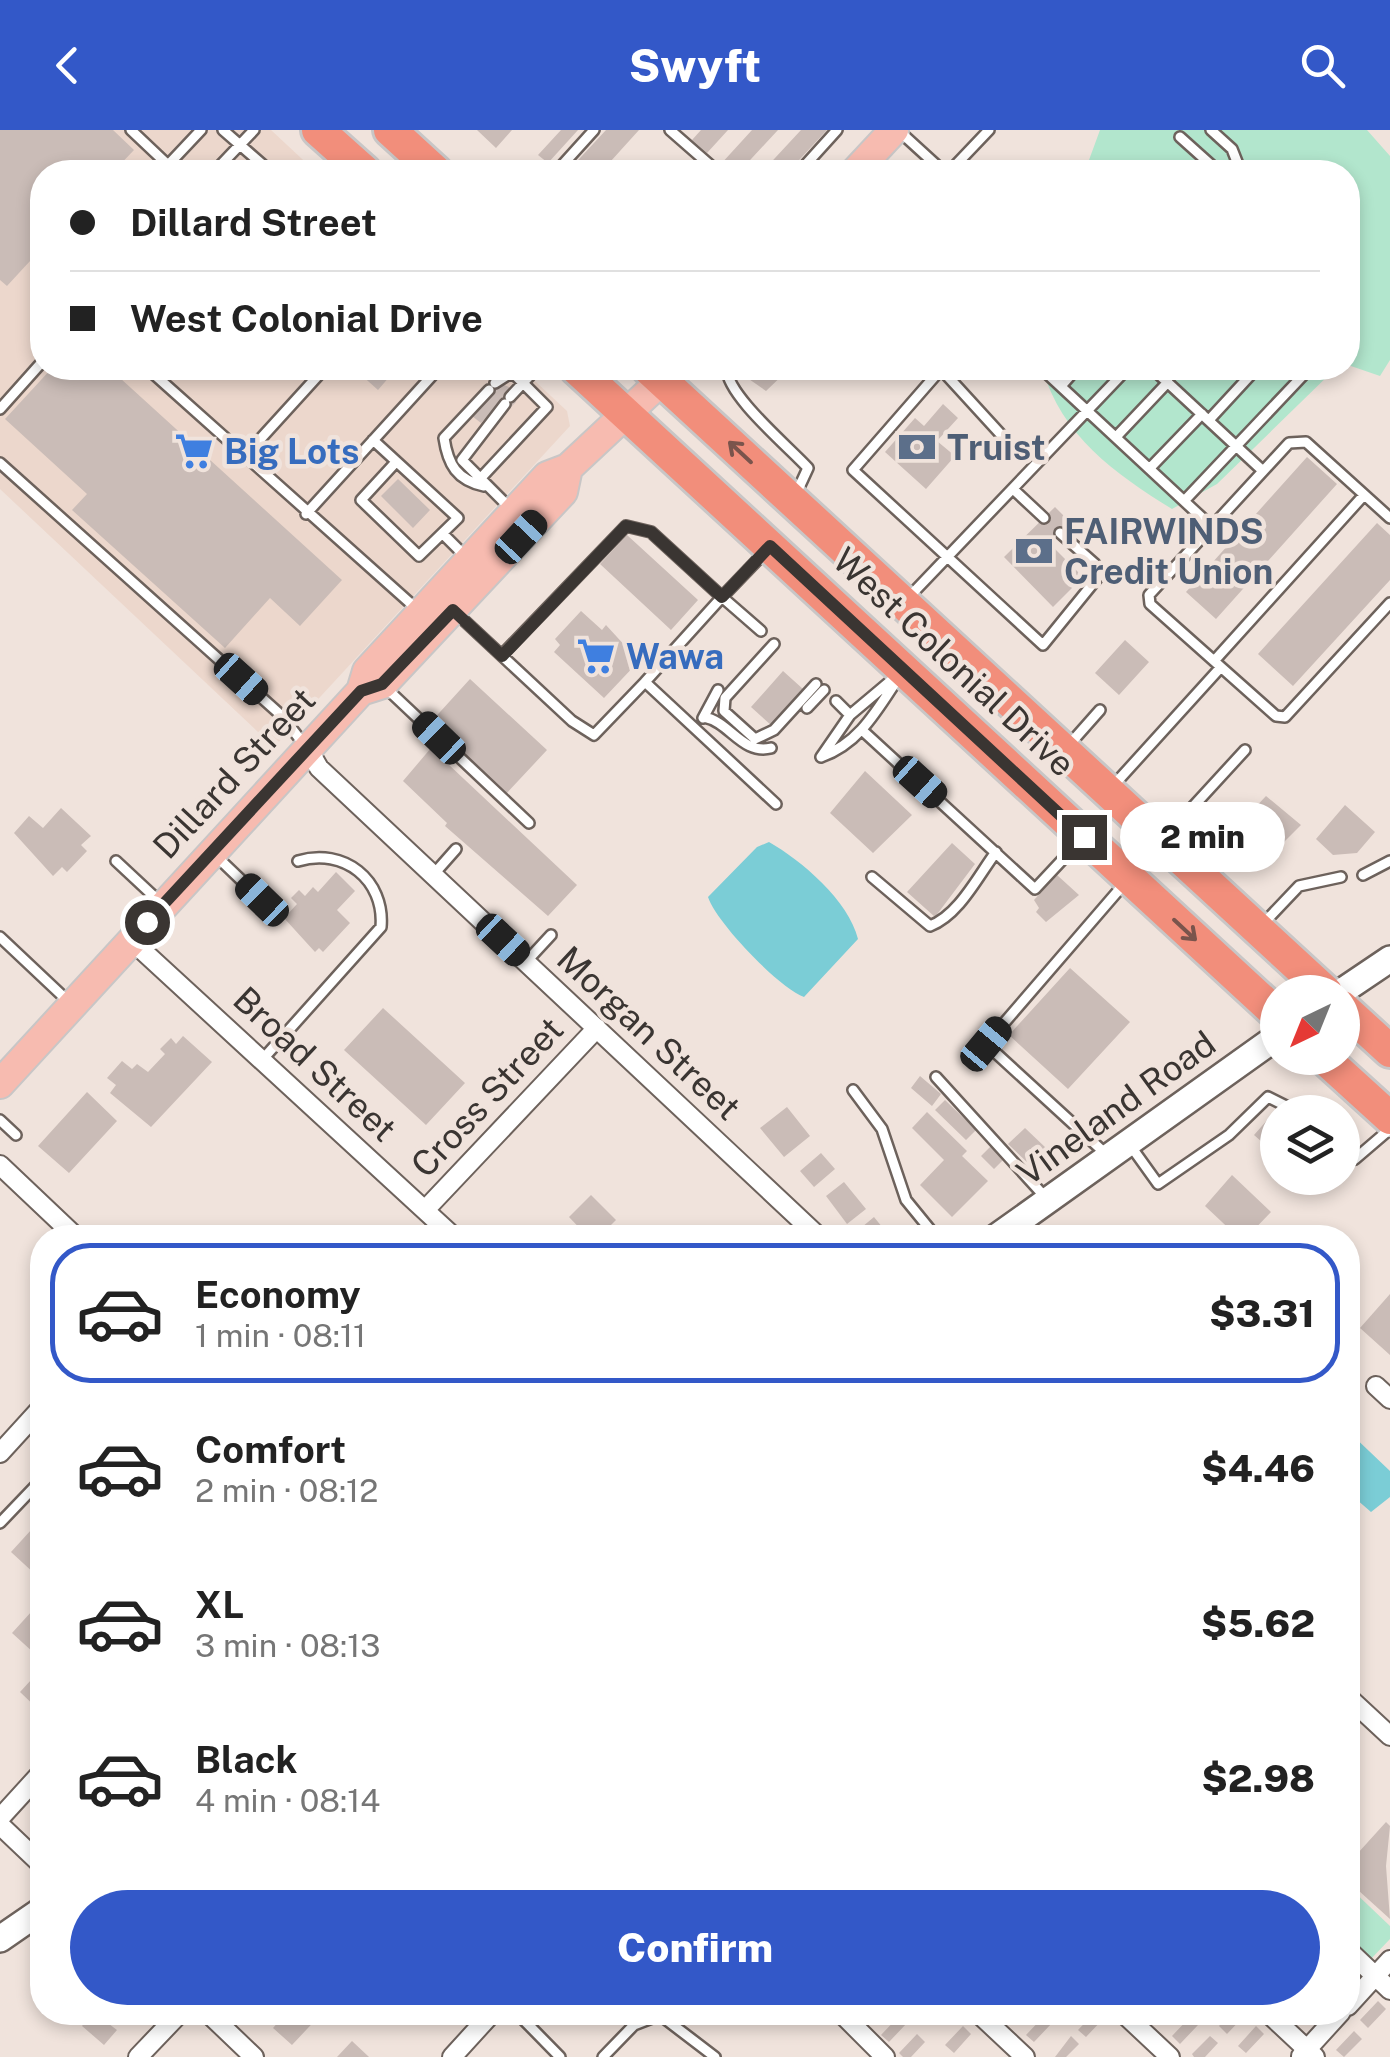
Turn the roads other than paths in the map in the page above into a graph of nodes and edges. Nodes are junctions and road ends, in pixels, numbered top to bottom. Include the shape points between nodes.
1 (131, 130) edge
2 (201, 130) edge
3 (223, 130) edge
4 (254, 130) edge
5 (390, 130) edge
6 (594, 130) edge
7 (670, 130) edge
8 (837, 130) edge
9 (896, 130) edge
10 (989, 130) edge
11 (1211, 130) edge
12 (1180, 136) dead end
13 (239, 144) junction
14 (163, 160) edge
15 (173, 160) edge
16 (225, 160) edge
17 (257, 160) edge
18 (423, 160) edge
19 (567, 160) edge
20 (704, 160) edge
21 (810, 160) edge
22 (867, 160) edge
23 (932, 160) edge
24 (958, 160) edge
25 (1206, 160) edge
26 (1236, 160) edge
27 (30, 376) edge
28 (160, 380) edge
29 (313, 380) edge
30 (427, 380) edge
31 (501, 380) edge
32 (520, 380) edge
33 (526, 380) edge
34 (589, 380) edge
35 (654, 380) edge
36 (670, 380) edge
37 (728, 380) edge
38 (931, 380) edge
39 (952, 380) edge
40 (1054, 380) edge
41 (1066, 380) edge
42 (1116, 380) edge
43 (1166, 380) edge
44 (1245, 380) edge
45 (1297, 380) edge
46 (1168, 382) junction
47 (523, 383) junction
48 (1060, 386) junction
49 (547, 406) junction
50 (0, 410) edge
51 (1087, 410) junction
52 (624, 412) junction
53 (1206, 417) junction
54 (552, 420) dead end
55 (1116, 437) junction
56 (1006, 439) dead end
57 (373, 440) junction
58 (1238, 448) junction
59 (244, 457) junction
60 (396, 462) junction
61 (0, 463) edge
62 (568, 468) junction
63 (1150, 468) junction
64 (1263, 472) junction
65 (483, 483) junction
66 (1012, 489) junction
67 (1364, 494) junction
68 (792, 500) junction
69 (1185, 500) junction
70 (513, 511) junction
71 (306, 514) junction
72 (1044, 518) dead end
73 (1390, 518) edge
74 (1212, 527) junction
75 (1060, 533) dead end
76 (442, 534) junction
77 (770, 546) junction
78 (947, 556) junction
79 (468, 559) junction
80 (722, 597) junction
81 (1390, 602) edge
82 (904, 603) junction
83 (453, 610) junction
84 (421, 613) junction
85 (761, 632) dead end
86 (774, 644) dead end
87 (502, 656) junction
88 (1218, 664) junction
89 (904, 670) junction
90 (645, 682) junction
91 (372, 688) junction
92 (718, 690) dead end
93 (836, 702) dead end
94 (808, 708) dead end
95 (1100, 710) dead end
96 (850, 715) junction
97 (704, 717) junction
98 (696, 730) junction
99 (863, 730) junction
100 (771, 748) dead end
101 (308, 749) junction
102 (1064, 750) junction
103 (1245, 750) dead end
104 (1108, 791) junction
105 (776, 804) dead end
106 (529, 823) dead end
107 (1084, 837) junction
108 (1162, 841) junction
109 (456, 849) dead end
110 (212, 852) junction
111 (996, 852) junction
112 (116, 860) dead end
113 (298, 861) dead end
114 (1390, 861) edge
115 (433, 875) junction
116 (1364, 875) dead end
117 (872, 877) dead end
118 (1341, 877) dead end
119 (1129, 878) junction
120 (262, 900) dead end
121 (163, 906) junction
122 (1258, 930) junction
123 (552, 934) dead end
124 (0, 937) edge
125 (131, 940) junction
126 (1390, 959) edge
127 (526, 962) junction
128 (1307, 975) edge
129 (1360, 979) edge
130 (1260, 998) edge
131 (72, 1005) junction
132 (1360, 1024) edge
133 (597, 1028) junction
134 (1260, 1049) edge
135 (1390, 1051) edge
136 (262, 1060) junction
137 (1343, 1075) edge
138 (936, 1077) dead end
139 (0, 1084) edge
140 (853, 1090) dead end
141 (1260, 1105) edge
142 (1390, 1118) edge
143 (0, 1120) edge
144 (1390, 1129) edge
145 (16, 1135) dead end
146 (1119, 1150) junction
147 (1360, 1154) edge
148 (0, 1165) edge
149 (1048, 1200) junction
150 (425, 1210) junction
151 (63, 1225) edge
152 (441, 1225) edge
153 (806, 1225) edge
154 (927, 1225) edge
155 (1013, 1225) edge
156 (1376, 1386) dead end
157 (1390, 1399) edge
158 (30, 1420) edge
159 (0, 1453) edge
160 (30, 1492) edge
161 (0, 1524) edge
162 (1360, 1708) edge
163 (1390, 1736) edge
164 (30, 1786) edge
165 (0, 1822) edge
166 (30, 1852) edge
167 (30, 1918) edge
168 (0, 1939) edge
169 (1390, 1960) edge
170 (1360, 1962) edge
171 (1375, 1976) junction
172 (1390, 1990) edge
173 (1360, 1993) edge
174 (169, 2025) edge
175 (220, 2025) edge
176 (481, 2025) edge
177 (529, 2025) edge
178 (634, 2025) edge
179 (673, 2025) edge
180 (853, 2025) edge
181 (991, 2025) edge
182 (1136, 2025) edge
183 (1279, 2025) edge
184 (1331, 2025) edge
185 (1307, 2055) edge
186 (138, 2057) edge
187 (254, 2057) edge
188 (452, 2057) edge
189 (560, 2057) edge
190 (603, 2057) edge
191 (715, 2057) edge
192 (885, 2057) edge
193 (1026, 2057) edge
194 (1170, 2057) edge

1 - 14 lane
2 - 15 lane
3 - 13 lane
4 - 13 lane
5 - 18 highway
6 - 19 lane
7 - 20 lane
8 - 21 lane
9 - 22 main road
9 - 23 lane
10 - 24 lane
11 - 26 lane
12 - 25 lane
13 - 16 lane
13 - 17 lane
27 - 50 lane
28 - 59 lane
29 - 59 lane
30 - 57 lane
31 - 65 lane via 444,438 447,460 464,481
32 - 47 lane
33 - 47 lane
34 - 52 highway, West Colonial Drive
35 - 52 main road, Dillard Street
68 -> 36 highway, West Colonial Drive
37 - 68 lane via 765,421 767,432 808,468
38 - 78 lane via 854,470
39 - 56 lane
40 - 48 lane
41 - 48 lane
42 - 51 lane
43 - 46 lane
44 - 53 lane
45 - 58 lane
46 - 53 lane
46 - 55 lane
47 - 49 lane
47 - 65 lane via 464,452 462,460
48 - 51 lane
49 - 54 lane
49 - 65 lane
51 - 55 lane
51 - 66 lane
52 - 62 main road, Dillard Street
52 - 77 highway, West Colonial Drive
53 - 58 lane
53 - 63 lane
55 - 63 lane
57 - 60 lane
57 - 71 lane
58 - 64 lane
58 - 69 lane
59 - 71 lane
60 - 76 lane via 458,518
60 - 76 lane via 361,500 419,556
61 - 101 lane via 282,716
62 - 70 main road, Dillard Street via 546,476
62 - 83 main road, Dillard Street via 563,492
63 - 69 lane
64 - 67 lane via 1289,443 1306,442
64 - 74 lane
65 - 70 lane
66 - 72 lane
66 - 78 lane
67 - 73 lane
67 - 88 lane
68 - 82 highway, West Colonial Drive
69 - 74 lane
70 - 79 main road, Dillard Street
71 - 84 lane
74 - 88 lane via 1149,595 1150,604
75 - 78 lane via 1098,569 1096,584 1043,645
76 - 79 lane
77 - 80 lane
77 - 89 highway, West Colonial Drive
78 - 82 lane
79 - 84 main road, Dillard Street
80 - 85 lane
80 - 87 lane via 651,532 626,526
80 - 90 lane
81 - 88 lane via 1285,717
82 - 102 highway, West Colonial Drive
83 - 87 lane
83 - 91 main road, Dillard Street
84 - 91 main road, Dillard Street via 366,671
86 - 94 lane via 725,698 724,711 755,739 820,687
87 - 90 lane via 594,735
88 - 104 lane
89 - 96 lane
89 - 99 lane
89 - 107 highway, West Colonial Drive
90 - 98 lane
91 - 101 main road, Dillard Street
91 - 106 lane
92 - 97 lane
93 - 96 lane
95 - 102 lane
96 - 99 lane via 821,758
97 - 98 lane
97 - 100 lane via 751,748
98 - 105 lane
99 - 111 lane
101 - 110 main road, Dillard Street
101 - 115 street, Morgan Street via 319,768
102 - 104 highway, West Colonial Drive
103 - 108 lane
104 - 108 highway, West Colonial Drive
107 - 111 lane via 1035,889
107 - 119 highway, West Colonial Drive
108 - 122 highway, West Colonial Drive
109 - 115 lane
110 - 120 lane
110 - 121 main road, Dillard Street
111 - 117 lane via 969,890 930,926
112 - 121 lane
113 - 136 lane via 334,857 355,868 376,889 381,927
114 - 116 lane
115 - 127 street, Morgan Street
118 - 122 lane via 1299,886
119 -> 130 highway, West Colonial Drive
119 - 146 lane via 986,1044
121 - 125 main road, Dillard Street
122 - 128 highway, West Colonial Drive
123 - 127 lane
124 - 131 lane
125 - 131 main road, Dillard Street
125 - 136 street, Broad Street
126 - 129 main road
127 - 133 street, Morgan Street
131 - 139 main road, Dillard Street
132 - 135 highway
133 - 150 street, Cross Street
133 - 153 street, Morgan Street
134 - 146 main road, Vineland Road
136 - 150 street, Broad Street
137 - 142 highway
138 - 149 lane
140 - 154 lane via 882,1130 906,1200
141 - 146 lane via 1158,1184
143 - 145 lane
144 - 147 lane
146 - 149 main road, Vineland Road
148 - 151 street
149 - 155 main road, Vineland Road
150 - 152 street, Broad Street
156 - 157 street
158 - 159 street
160 - 161 lane
162 - 163 street
164 - 165 street
165 - 166 street
167 - 168 main road
169 - 171 street
170 - 171 street
171 - 172 street
171 - 173 street
174 - 186 street
175 - 187 street
176 - 188 street
177 - 189 lane
178 - 190 lane
179 - 191 lane
180 - 192 street
181 - 193 street
182 - 194 street
183 - 185 street
184 - 185 street

